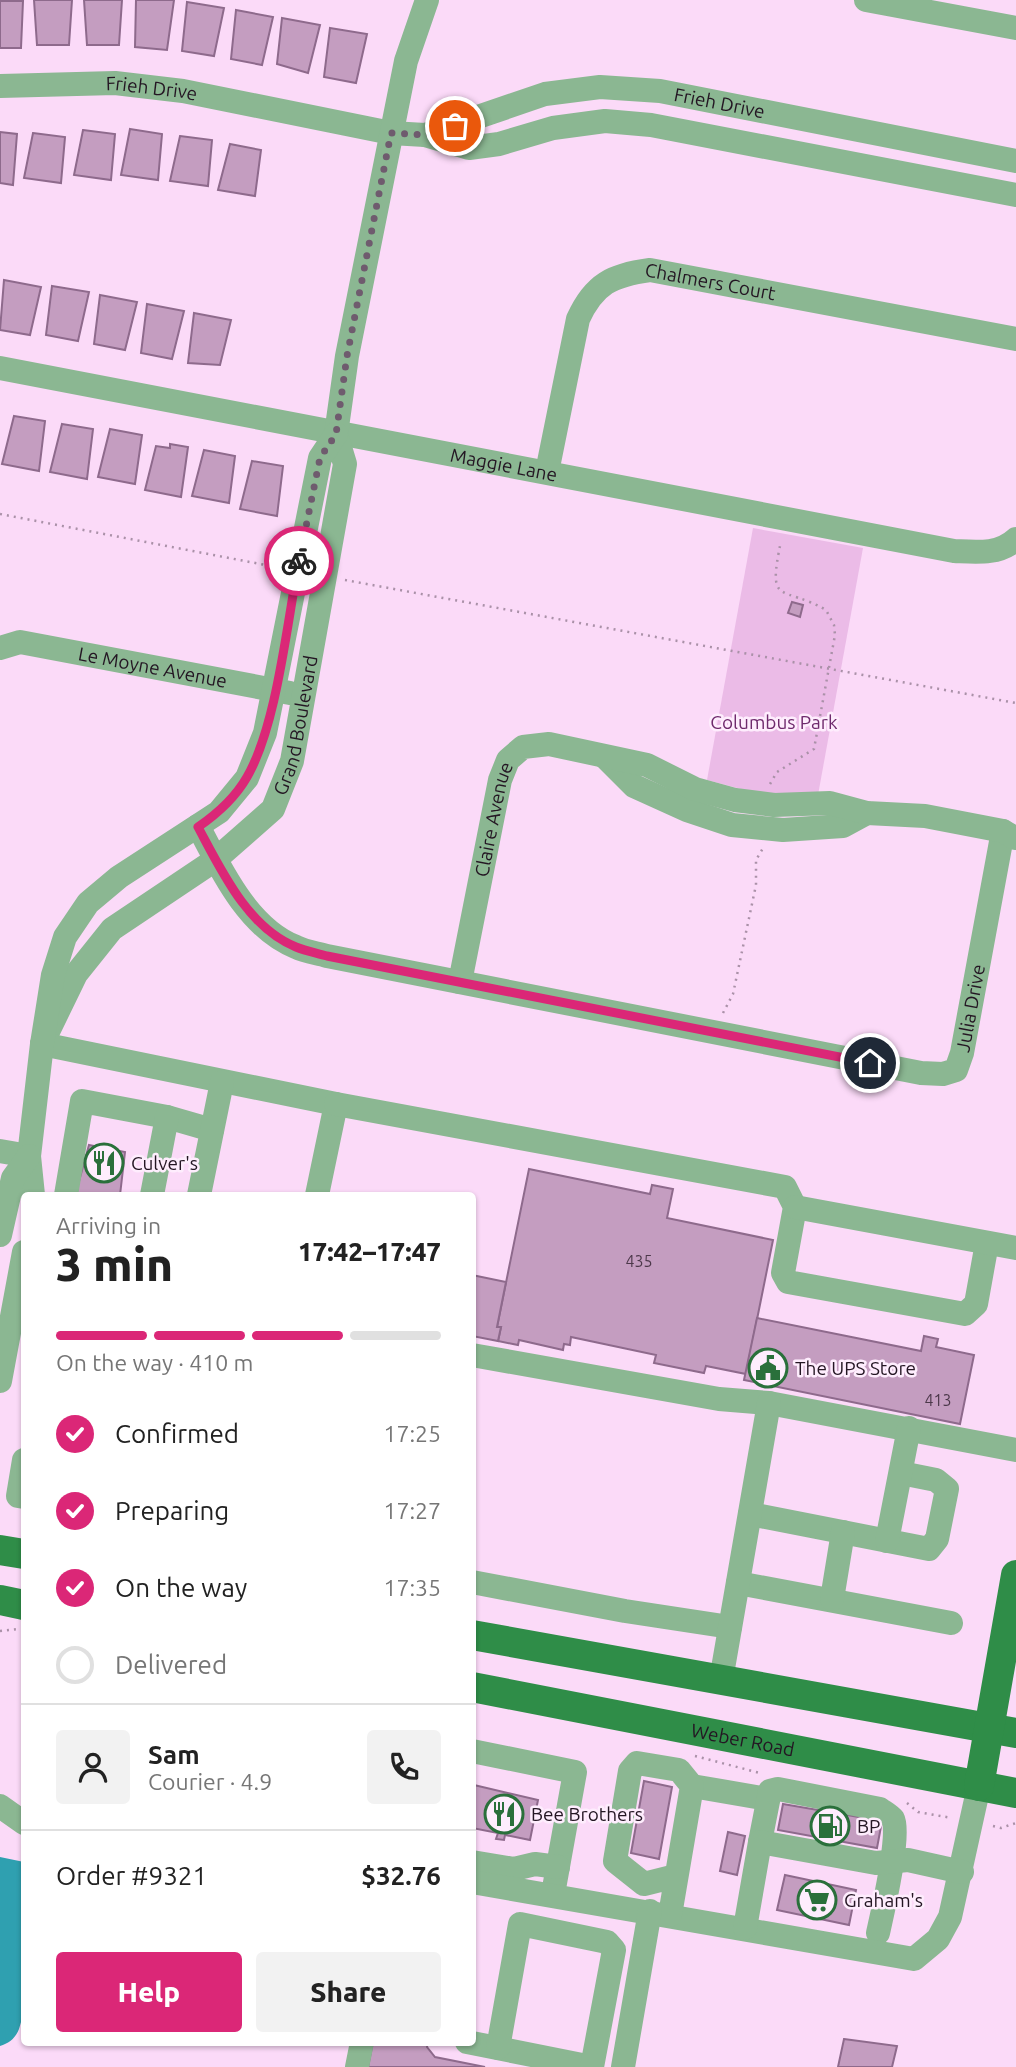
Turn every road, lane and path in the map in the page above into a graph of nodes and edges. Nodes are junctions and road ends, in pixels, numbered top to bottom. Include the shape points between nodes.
1 (427, 0) edge
2 (866, 0) edge
3 (1016, 28) edge
4 (0, 86) edge
5 (391, 133) junction
6 (425, 135) junction
7 (1016, 161) edge
8 (1016, 195) edge
9 (1016, 339) edge
10 (0, 368) edge
11 (336, 434) junction
12 (547, 472) junction
13 (0, 514) edge
14 (781, 541) dead end
15 (1012, 542) edge
16 (297, 571) junction
17 (325, 576) junction
18 (0, 648) edge
19 (829, 669) junction
20 (274, 690) junction
21 (304, 696) junction
22 (1016, 703) edge
23 (766, 817) junction
24 (198, 827) junction
25 (1012, 832) edge
26 (215, 860) junction
27 (460, 982) junction
28 (723, 1013) dead end
29 (43, 1044) junction
30 (222, 1082) junction
31 (336, 1104) junction
32 (167, 1117) junction
33 (212, 1130) junction
34 (0, 1150) edge
35 (29, 1156) junction
36 (33, 1192) edge
37 (66, 1192) edge
38 (153, 1192) edge
39 (200, 1192) edge
40 (318, 1192) edge
41 (795, 1206) junction
42 (0, 1235) edge
43 (987, 1243) junction
44 (1016, 1248) edge
45 (21, 1260) edge
46 (14, 1279) edge
47 (476, 1356) edge
48 (0, 1381) edge
49 (769, 1403) junction
50 (909, 1428) junction
51 (1016, 1450) edge
52 (901, 1473) junction
53 (21, 1478) edge
54 (21, 1496) edge
55 (750, 1514) junction
56 (844, 1532) junction
57 (887, 1541) junction
58 (0, 1550) edge
59 (21, 1554) edge
60 (1016, 1575) edge
61 (476, 1583) edge
62 (738, 1583) junction
63 (832, 1599) junction
64 (0, 1601) edge
65 (21, 1604) edge
66 (951, 1623) dead end
67 (730, 1627) junction
68 (21, 1628) edge
69 (0, 1630) edge
70 (476, 1636) edge
71 (721, 1679) junction
72 (476, 1688) edge
73 (1003, 1731) edge
74 (476, 1752) edge
75 (687, 1754) dead end
76 (763, 1774) dead end
77 (692, 1786) junction
78 (979, 1786) junction
79 (1016, 1793) edge
80 (768, 1800) junction
81 (903, 1801) dead end
82 (0, 1805) edge
83 (21, 1821) edge
84 (972, 1822) junction
85 (1016, 1823) edge
86 (760, 1842) junction
87 (615, 1861) junction
88 (890, 1862) junction
89 (558, 1867) junction
90 (962, 1872) junction
91 (676, 1876) junction
92 (476, 1881) edge
93 (476, 1882) edge
94 (553, 1894) junction
95 (607, 1903) junction
96 (660, 1913) junction
97 (745, 1928) junction
98 (878, 1933) dead end
99 (476, 2044) edge
100 (361, 2046) edge
101 (498, 2048) junction
102 (358, 2067) edge
103 (592, 2067) edge
104 (623, 2067) edge

1 - 5 street, Grand Boulevard via 406,61
2 - 3 street
4 - 5 street, Frieh Drive via 115,83 183,91
5 - 6 street, Frieh Drive
5 - 11 street, Grand Boulevard
6 - 7 street, Frieh Drive via 545,94 600,87 660,91
6 - 8 street, Frieh Drive via 468,148 605,121 651,125
9 - 12 street, Chalmers Court via 650,270 622,274 588,297 578,319
10 - 11 street, Maggie Lane
11 - 12 street, Maggie Lane
11 - 16 street, Grand Boulevard via 320,458
11 - 17 street, Grand Boulevard via 345,464
12 - 15 street, Maggie Lane via 954,551 986,552
13 - 16 path
14 - 19 path via 774,575 778,589 826,610 834,625
16 - 20 street, Grand Boulevard
17 - 19 path
17 - 21 street, Grand Boulevard
18 - 20 street, Le Moyne Avenue via 20,642
19 - 22 path
19 - 23 path via 814,749 777,772 766,794
20 - 21 street, Le Moyne Avenue
20 - 24 street, Grand Boulevard via 265,733 247,778 219,812
21 - 26 street, Grand Boulevard via 292,761 273,808
23 - 25 street, Claire Avenue via 843,826 867,813 925,816
23 - 27 street, Claire Avenue via 732,825 634,786 606,757 549,744 523,747 508,760 500,780
23 - 28 path via 765,845 756,860 756,885 733,994
24 - 26 street, Julia Drive
24 - 29 street, Grand Boulevard via 119,877 88,903 65,937 53,975
25 - 27 street, Julia Drive via 961,1053 956,1070 943,1074
26 - 27 street, Julia Drive via 262,927 295,947
26 - 29 street, Grand Boulevard via 112,929 76,974
29 - 30 street
29 - 35 street, Grand Boulevard
30 - 31 street
30 - 33 street
31 - 40 street
31 - 41 street via 785,1187
32 - 33 street
32 - 37 street via 82,1101
32 - 38 street
33 - 39 street
34 - 35 street
35 - 36 street, Grand Boulevard
35 - 42 street, Grand Boulevard via 13,1178
41 - 43 street
41 - 43 street via 783,1273 788,1282 954,1315 965,1314 976,1304
43 - 44 street
45 - 46 street
46 - 48 street
47 - 49 street via 719,1399
49 - 50 street
49 - 55 street
50 - 51 street
50 - 52 street
52 - 57 street
52 - 57 street via 936,1480 947,1489 937,1539 929,1549
53 - 54 street
55 - 56 street
55 - 62 street
56 - 57 street
56 - 63 street
58 - 59 main road
60 - 73 main road
61 - 67 street
62 - 63 street
62 - 67 street
63 - 66 street
64 - 65 main road
67 - 71 street
68 - 69 path
70 - 71 main road
71 - 73 main road
72 - 78 main road, Weber Road
73 - 78 main road
74 - 89 street via 575,1772
75 - 76 path
77 - 80 street
77 - 87 street via 679,1770 637,1763 630,1771
77 - 91 street
78 - 79 main road, Weber Road
78 - 84 street
80 - 86 street
80 - 88 street via 770,1791 778,1789 880,1809 892,1818 895,1828
81 - 84 path via 918,1812
82 - 83 street
84 - 85 path via 1001,1828
84 - 90 street
86 - 88 street
86 - 97 street
87 - 91 street via 644,1884
87 - 95 street
88 - 90 street via 908,1860
88 - 98 street
89 - 92 street via 535,1864
89 - 94 street
90 - 97 street via 950,1917 938,1939 914,1959
91 - 96 street
93 - 94 street
94 - 95 street
95 - 96 street
96 - 97 street
96 - 104 street
99 - 101 street
100 - 102 street
101 - 103 street
101 - 103 street via 520,1924 607,1942 614,1950

